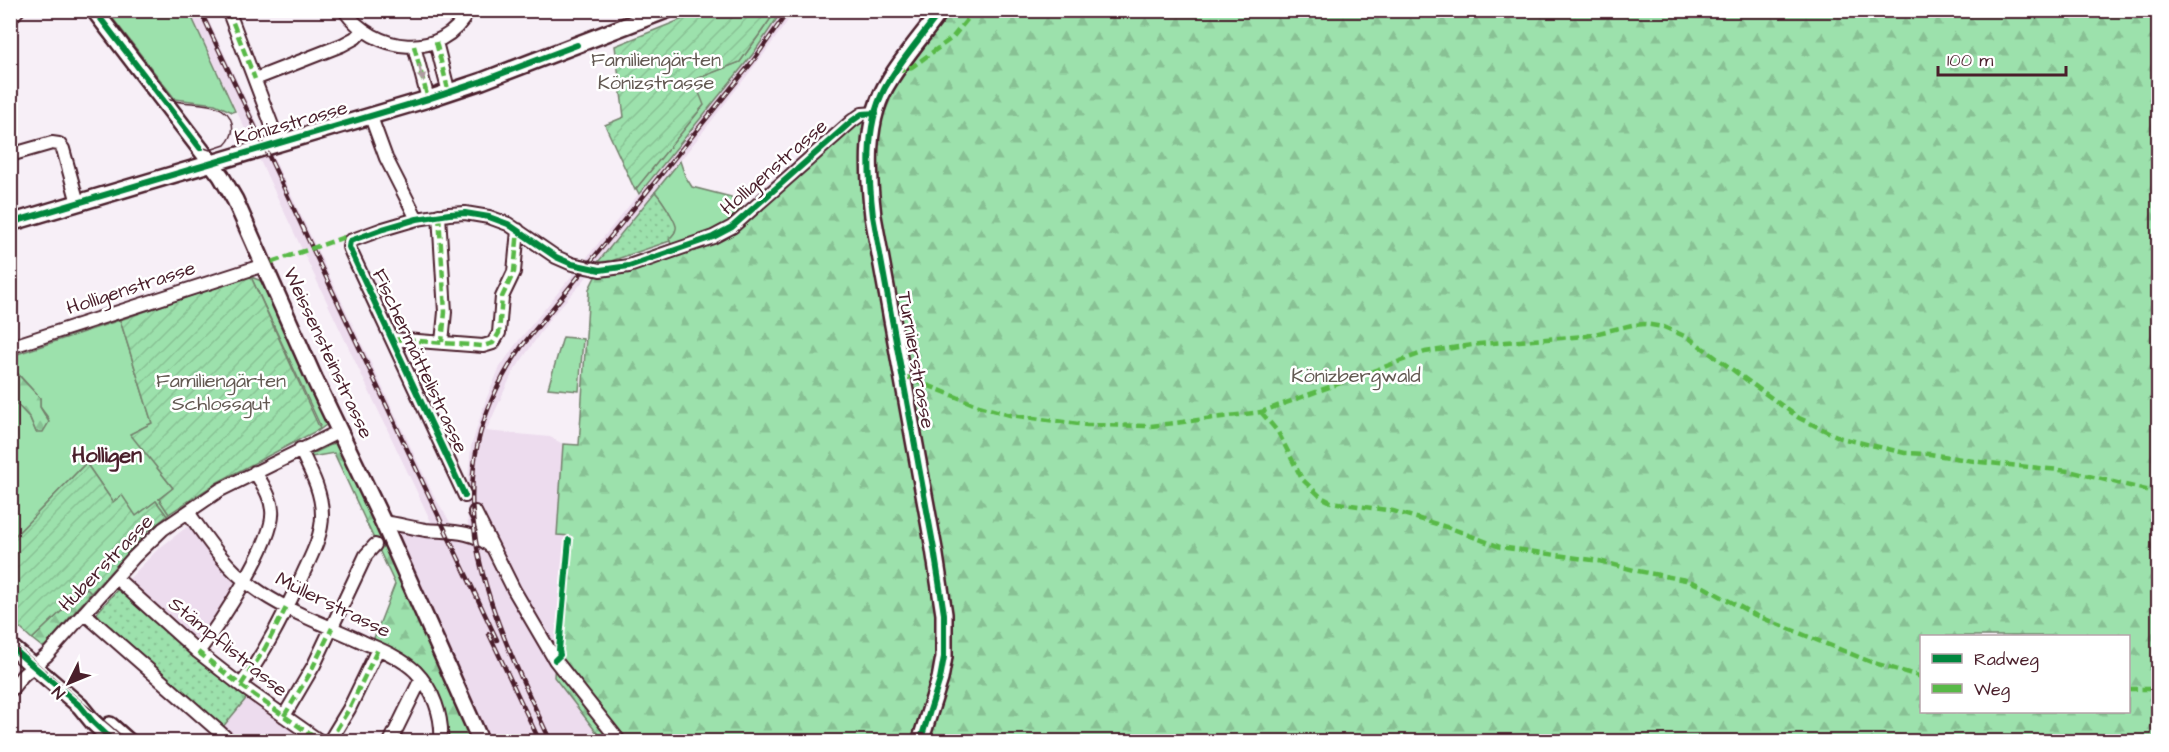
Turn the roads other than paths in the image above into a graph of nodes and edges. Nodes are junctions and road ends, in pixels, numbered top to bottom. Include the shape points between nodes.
1 (18, 10) edge
2 (94, 10) edge
3 (344, 10) edge
4 (667, 10) edge
5 (941, 10) edge
6 (228, 11) edge
7 (468, 11) edge
8 (10, 19) edge
9 (363, 30) junction
10 (436, 42) junction
11 (414, 46) junction
12 (255, 79) junction
13 (449, 93) junction
14 (428, 99) junction
15 (876, 113) junction
16 (372, 117) junction
17 (279, 144) junction
18 (10, 155) edge
19 (212, 164) junction
20 (78, 203) junction
21 (439, 215) junction
22 (11, 219) edge
23 (417, 219) junction
24 (518, 230) junction
25 (352, 240) joint
26 (264, 265) junction
27 (392, 339) junction
28 (442, 342) junction
29 (10, 347) edge
30 (340, 431) junction
31 (300, 449) junction
32 (255, 472) junction
33 (465, 496) dead end
34 (188, 512) junction
35 (476, 512) dead end
36 (383, 522) junction
37 (375, 546) dead end
38 (491, 547) junction
39 (116, 578) junction
40 (245, 580) junction
41 (287, 606) junction
42 (84, 613) junction
43 (332, 628) junction
44 (10, 646) edge
45 (378, 649) junction
46 (198, 652) junction
47 (34, 666) junction
48 (423, 681) junction
49 (241, 685) junction
50 (10, 691) edge
51 (80, 706) junction
52 (284, 716) junction
53 (921, 738) edge
54 (114, 741) edge
55 (129, 741) edge
56 (231, 741) edge
57 (321, 741) edge
58 (329, 741) edge
59 (390, 741) edge
60 (441, 741) edge
61 (482, 741) edge
62 (620, 741) edge

1 - 8 street
2 - 19 main road, Weissensteinstrasse
3 - 9 street
4 - 13 main road, Könizstrasse
5 - 15 main road, Turnierstrasse via 888,82
6 - 12 street
7 - 10 street via 463,21
9 - 11 street via 390,43
9 - 12 street via 342,45
10 - 11 street
10 - 13 street
11 -> 14 street
12 - 17 street
13 - 14 main road, Könizstrasse
14 - 16 main road, Könizstrasse
15 - 24 street, Holligenstrasse via 862,114 852,121 726,231 637,263 600,270 572,264
15 - 53 main road, Turnierstrasse via 870,162 873,216 944,614 940,679
16 - 17 main road, Könizstrasse
16 - 23 street, Könizstrasse
17 - 19 main road, Könizstrasse
18 - 20 street via 59,144
19 - 20 main road, Könizstrasse
19 - 26 main road, Weissensteinstrasse via 235,200
20 - 22 main road, Könizstrasse
21 - 23 street, Holligenstrasse
21 - 24 street, Holligenstrasse via 477,215
21 - 28 street via 445,303
23 - 25 street, Holligenstrasse
24 - 28 street via 514,272 502,297 497,339 486,346
25 - 27 street, Fischermättelistrasse via 349,247
26 - 29 street, Holligenstrasse
26 - 30 main road, Weissensteinstrasse
27 - 28 street
27 - 33 street, Fischermättelistrasse
30 - 31 street, Huberstrasse
30 - 36 main road, Weissensteinstrasse
31 - 32 street, Huberstrasse
31 - 41 street via 318,489 321,524 314,550
32 - 34 street, Huberstrasse
32 - 40 street via 271,501 272,522
34 - 39 street, Huberstrasse via 154,537
34 - 40 street, Müllerstrasse via 219,555
35 - 38 street
36 - 38 street via 457,532 480,538
36 - 61 main road, Weissensteinstrasse
37 - 43 street via 366,555
38 - 62 street via 555,660
39 - 42 street, Huberstrasse
39 - 46 street, Stämpflistrasse
40 - 41 street, Müllerstrasse
40 - 46 street
41 - 43 street, Müllerstrasse
41 - 49 street
42 - 47 street, Huberstrasse
42 - 56 street
43 - 45 street, Müllerstrasse
43 - 52 street
44 - 47 main road
45 - 48 street, Müllerstrasse via 407,665
45 - 58 street
46 - 49 street, Stämpflistrasse
47 - 50 street, Huberstrasse
47 - 51 main road
48 - 59 street
48 - 60 street, Müllerstrasse via 437,708
49 - 52 street, Stämpflistrasse
51 - 54 main road
51 - 55 main road via 99,715
52 - 57 street, Stämpflistrasse

